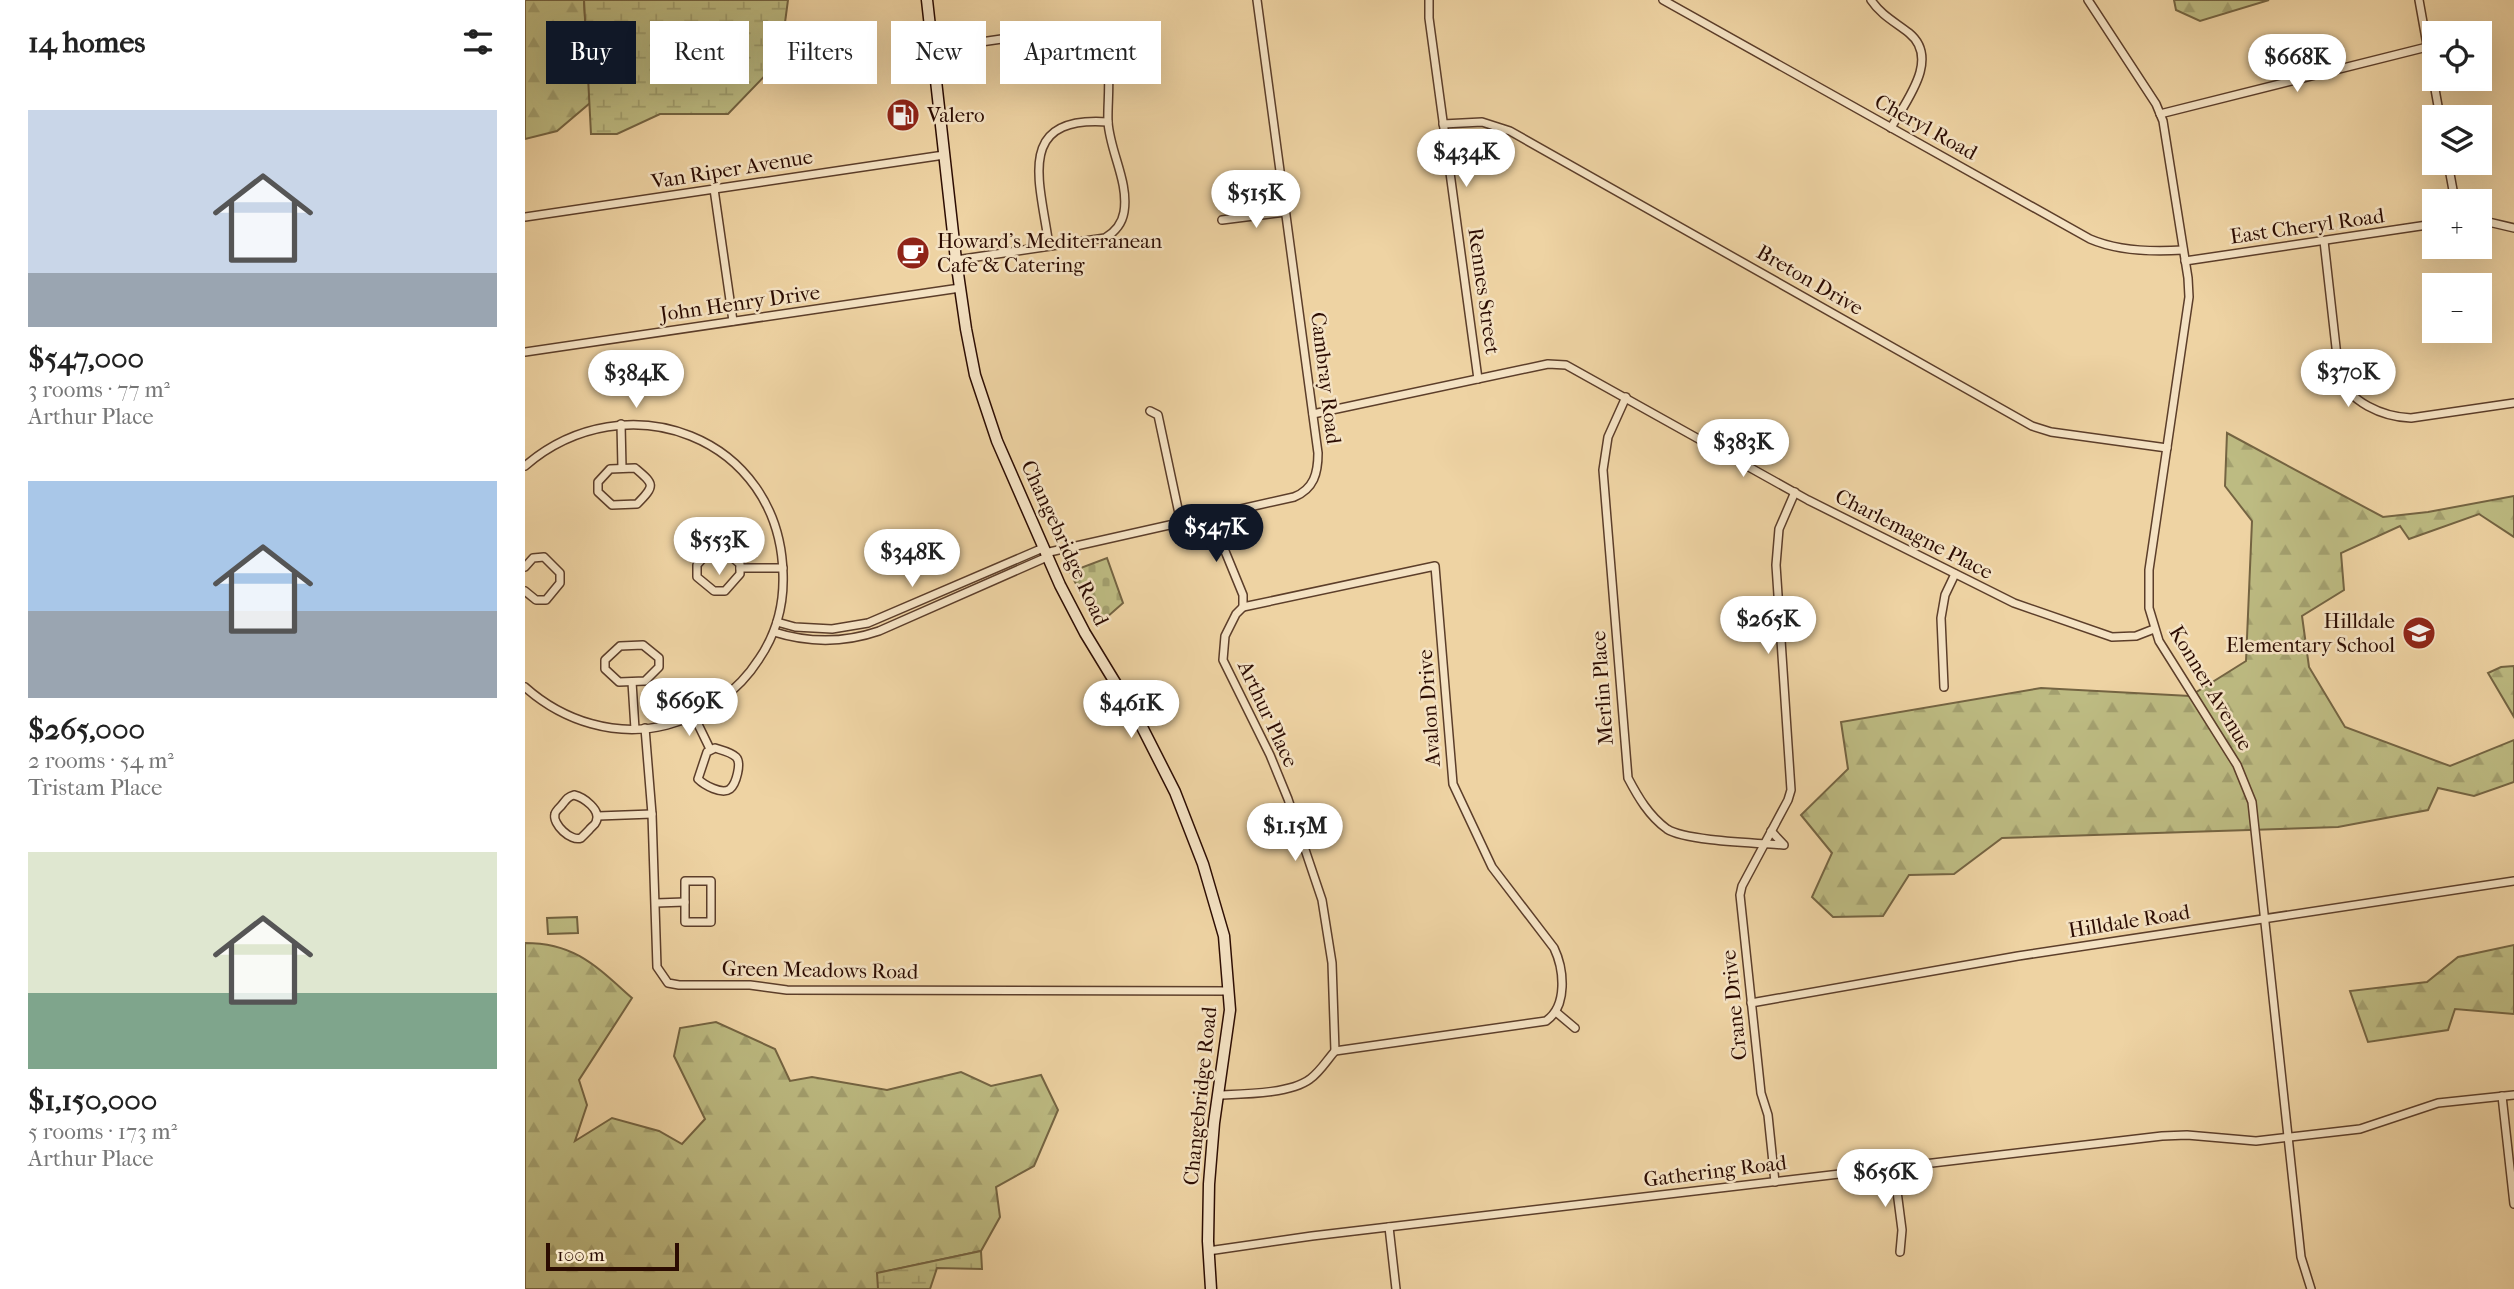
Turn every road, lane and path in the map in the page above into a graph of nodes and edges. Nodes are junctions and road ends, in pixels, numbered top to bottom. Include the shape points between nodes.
1 (927, 0) edge
2 (1257, 0) edge
3 (1429, 0) edge
4 (1663, 0) edge
5 (1871, 0) edge
6 (2088, 0) edge
7 (2419, 0) edge
8 (929, 21) edge
9 (2423, 21) edge
10 (986, 41) edge
11 (2422, 48) edge
12 (936, 84) edge
13 (2160, 114) junction
14 (1108, 122) junction
15 (1443, 124) junction
16 (1891, 128) junction
17 (944, 155) junction
18 (714, 190) junction
19 (1286, 212) junction
20 (525, 217) edge
21 (1222, 220) dead end
22 (2492, 222) edge
23 (2422, 226) edge
24 (2514, 228) edge
25 (2324, 241) junction
26 (1049, 246) junction
27 (2183, 250) junction
28 (956, 260) junction
29 (2185, 261) junction
30 (960, 288) junction
31 (733, 321) junction
32 (525, 352) edge
33 (1478, 379) junction
34 (1626, 397) junction
35 (2514, 403) edge
36 (1150, 411) dead end
37 (1313, 414) junction
38 (621, 424) junction
39 (2167, 448) junction
40 (525, 466) edge
41 (622, 468) junction
42 (1795, 492) junction
43 (1211, 517) junction
44 (1181, 523) junction
45 (1045, 553) junction
46 (525, 568) edge
47 (740, 568) junction
48 (783, 568) junction
49 (1955, 574) junction
50 (525, 591) edge
51 (1243, 607) junction
52 (777, 622) junction
53 (2154, 629) junction
54 (773, 632) junction
55 (632, 682) junction
56 (525, 687) edge
57 (1944, 687) dead end
58 (694, 716) junction
59 (635, 729) junction
60 (645, 729) junction
61 (710, 748) junction
62 (652, 814) junction
63 (597, 816) junction
64 (1771, 831) junction
65 (1765, 843) junction
66 (2514, 881) edge
67 (685, 902) junction
68 (656, 903) junction
69 (2265, 918) junction
70 (1229, 991) junction
71 (1751, 1003) junction
72 (1556, 1012) junction
73 (1575, 1028) dead end
74 (1335, 1051) junction
75 (1219, 1095) junction
76 (2514, 1095) edge
77 (2501, 1096) junction
78 (2288, 1137) junction
79 (1894, 1168) junction
80 (1775, 1182) junction
81 (2514, 1204) edge
82 (1389, 1227) junction
83 (1208, 1251) junction
84 (1900, 1252) dead end
85 (1211, 1289) edge
86 (1397, 1289) edge
87 (2311, 1289) edge

1 - 8 main road, Changebridge Road
2 - 19 street, Cambray Road
3 - 15 street, Rennes Street
4 - 16 street, Cheryl Road
5 - 16 street via 1913,37 1921,55 1919,77
6 - 13 street, Konner Avenue
7 - 9 street
10 - 14 street via 1071,29 1089,33 1098,40 1105,59
11 - 13 street
12 - 17 main road, Changebridge Road
13 - 27 street, Konner Avenue
14 - 26 street via 1066,127 1042,144 1038,156
14 - 26 street via 1125,203 1119,226 1105,237
15 - 33 street, Rennes Street
15 - 39 street, Breton Drive via 1482,122 1510,131 2032,426
16 - 27 street, Cheryl Road via 2090,239 2148,250
17 - 18 street, Van Riper Avenue
17 - 28 main road, Changebridge Road
18 - 20 street, Van Riper Avenue
18 - 31 street
19 - 21 street
19 - 37 street, Cambray Road
22 - 24 street
23 - 25 street, East Cheryl Road
25 - 29 street, East Cheryl Road
25 - 35 street via 2339,374 2348,391 2398,418
26 - 28 street
27 - 29 street, Konner Avenue
28 - 30 main road, Changebridge Road
29 - 39 street, Konner Avenue via 2189,298
30 - 31 street, John Henry Drive
30 - 45 main road, Changebridge Road via 975,375 997,441
31 - 32 street, John Henry Drive
33 - 34 street, Charlemagne Place via 1548,364 1566,365
33 - 37 street, Charlemagne Place
34 - 42 street, Charlemagne Place
34 - 65 street, Merlin Place via 1608,437 1603,470 1628,778 1645,807 1674,833
36 - 44 street via 1157,415
37 - 43 street, Cambray Road via 1318,465 1309,487 1294,498
38 - 40 street via 571,436
38 - 41 street
38 - 48 street via 681,432 733,462 755,487 773,519
39 - 53 street, Konner Avenue via 2148,570
41 - 41 street via 635,467 650,481 650,490 637,504 612,505 598,492 598,482 610,468
42 - 49 street, Charlemagne Place
42 - 64 street via 1779,529 1776,565 1791,790
43 - 44 street, Cambray Road
43 - 51 street via 1239,583
44 - 45 street, Cambray Road
45 - 52 street via 867,623 813,629
45 - 54 street via 860,637 823,641
45 - 70 main road, Changebridge Road via 1084,633 1175,792 1219,916
46 - 50 street via 533,558 544,558 560,573 560,583 546,600 536,600
47 - 47 street via 725,591 714,591 697,577 697,565 712,548 720,547
47 - 48 street
48 - 52 street
49 - 53 street, Charlemagne Place via 2014,603 2112,637 2136,636
49 - 57 street via 1942,607
51 - 72 street, Avalon Drive via 1435,566 1451,780 1492,867 1559,959 1562,980
51 - 74 street, Arthur Place via 1225,636 1223,660 1270,755 1322,900 1332,963
52 - 54 street
53 - 69 street, Konner Avenue via 2247,785
54 - 58 street via 745,677 728,695
55 - 55 street via 645,681 659,667 659,658 643,645 619,646 605,660 605,669 619,682
55 - 59 street
56 - 59 street via 575,719
58 - 60 street
58 - 61 street
59 - 60 street
60 - 62 street, Green Meadows Road
61 - 61 street via 739,760 726,791 698,779
62 - 63 street
62 - 68 street, Green Meadows Road
63 - 63 street via 582,838 571,837 554,819 574,795 595,808
64 - 65 street, Crane Drive
64 - 65 street via 1784,845
65 - 71 street, Crane Drive via 1740,895
66 - 69 street, Hilldale Road
67 - 67 street via 685,881 711,881 711,922 685,922
67 - 68 street
68 - 70 street, Green Meadows Road via 657,967 668,983 679,985 787,990
69 - 71 street, Hilldale Road
69 - 78 street, Konner Avenue
70 - 75 main road, Changebridge Road
71 - 80 street, Crane Drive
72 - 73 street
72 - 74 street via 1540,1023
74 - 75 street via 1311,1079 1295,1087
75 - 83 main road, Changebridge Road via 1209,1184
76 - 77 street, Gathering Road
77 - 78 street, Gathering Road via 2438,1103 2360,1129
77 - 81 street
78 - 79 street, Gathering Road via 2256,1141 2162,1136
78 - 87 street, Konner Avenue via 2301,1257
79 - 80 street, Gathering Road
79 - 84 street via 1902,1230
80 - 82 street, Gathering Road
82 - 83 street, Gathering Road
82 - 86 street
83 - 85 main road, Changebridge Road

